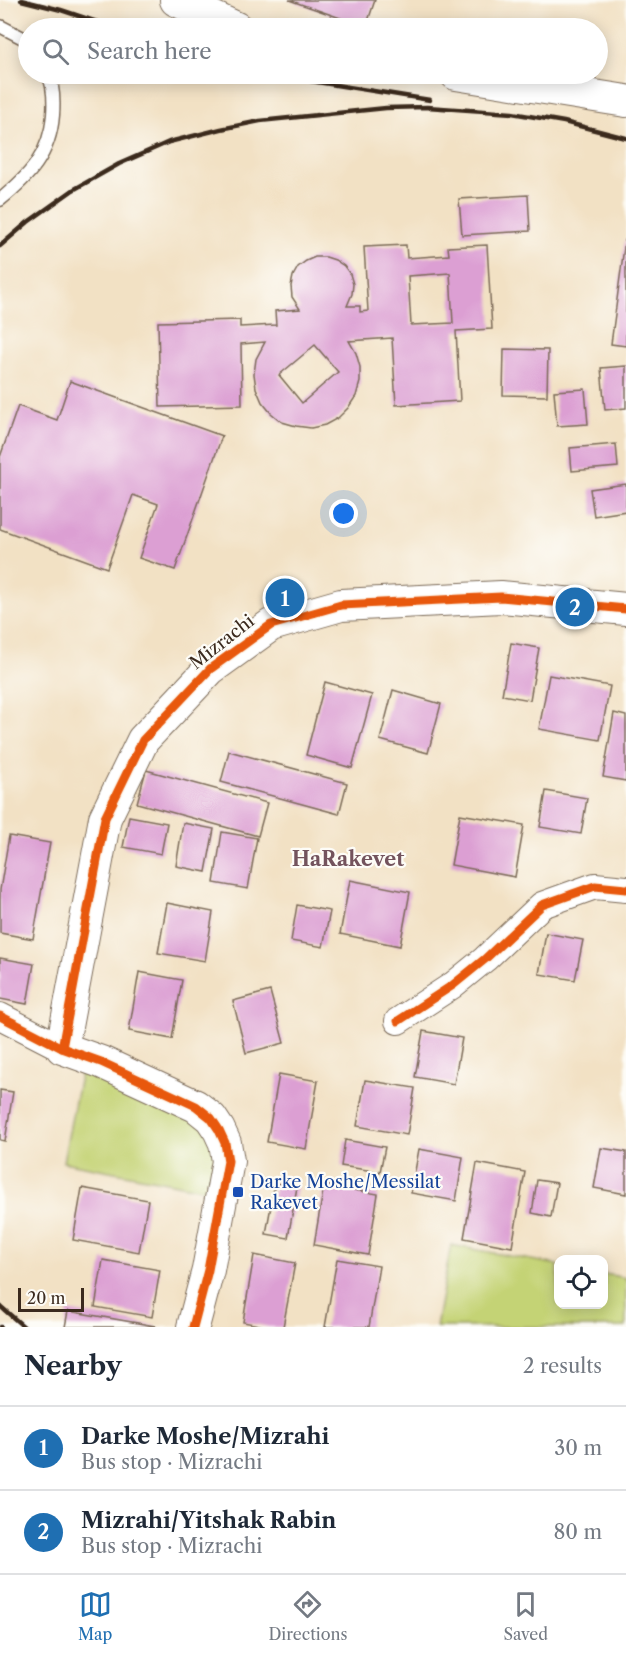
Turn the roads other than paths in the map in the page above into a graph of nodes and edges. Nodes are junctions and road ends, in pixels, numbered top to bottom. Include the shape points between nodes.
1 (176, 0) edge
2 (215, 18) edge
3 (0, 26) edge
4 (18, 35) edge
5 (52, 84) edge
6 (519, 84) edge
7 (626, 101) edge
8 (0, 200) edge
9 (626, 609) edge
10 (626, 889) edge
11 (0, 1016) edge
12 (398, 1021) dead end
13 (62, 1048) junction
14 (192, 1327) edge

1 - 2 street
3 - 4 lane
5 - 8 lane via 54,104 48,143 32,169
6 - 7 street
9 - 13 street, Mizrachi via 501,597 341,605 271,625 210,669 143,740 105,818
10 - 12 street via 595,886 542,905 453,985
11 - 13 street
13 - 14 street via 196,1106 219,1130 228,1161 208,1270

